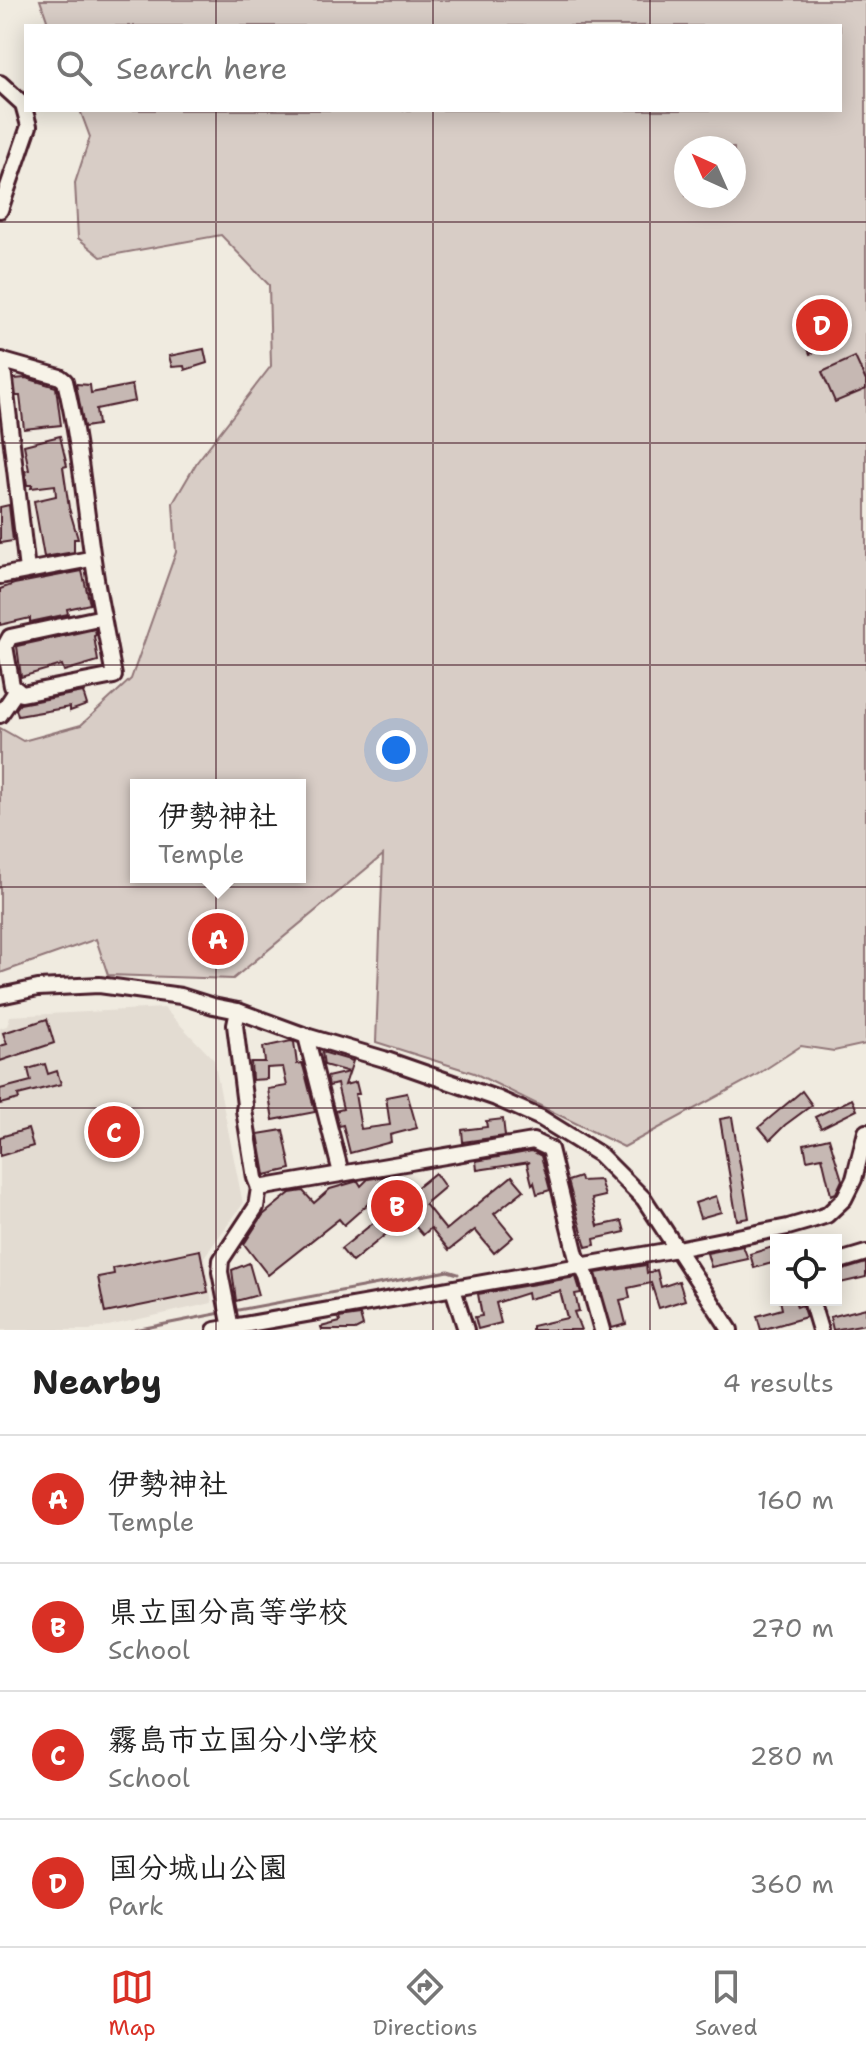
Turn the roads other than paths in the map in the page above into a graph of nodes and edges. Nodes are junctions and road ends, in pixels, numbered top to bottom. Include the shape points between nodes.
1 (0, 83) edge
2 (24, 108) edge
3 (25, 112) edge
4 (0, 210) edge
5 (1, 360) edge
6 (90, 559) junction
7 (27, 570) junction
8 (0, 576) edge
9 (103, 617) junction
10 (17, 690) junction
11 (0, 715) edge
12 (0, 996) edge
13 (238, 1011) junction
14 (306, 1036) junction
15 (866, 1132) edge
16 (341, 1173) junction
17 (259, 1188) junction
18 (790, 1234) edge
19 (770, 1237) edge
20 (677, 1249) junction
21 (866, 1253) edge
22 (842, 1260) edge
23 (581, 1266) junction
24 (453, 1289) junction
25 (813, 1306) edge
26 (234, 1326) edge
27 (215, 1330) edge
28 (466, 1330) edge
29 (602, 1330) edge
30 (730, 1330) edge
31 (820, 1330) edge

1 - 2 street
3 - 4 street via 29,126
5 - 6 street via 65,381
5 - 7 street
6 - 7 street
6 - 9 street
7 - 8 street
9 - 10 street via 10,637 5,646
9 - 10 street via 114,676 22,694
10 - 11 street
12 - 13 street via 99,985 181,996
13 - 14 street
13 - 17 street via 244,1110
14 - 16 street
14 - 20 street via 496,1098 572,1135 644,1199
15 - 18 street via 844,1199 827,1215
16 - 17 street
16 - 23 street via 533,1141 550,1149
17 - 26 street via 256,1207 221,1260
19 - 20 street
20 - 23 street
20 - 30 street
21 - 22 street
23 - 24 street
23 - 29 street
24 - 26 street
24 - 28 street
25 - 31 street
26 - 27 street

